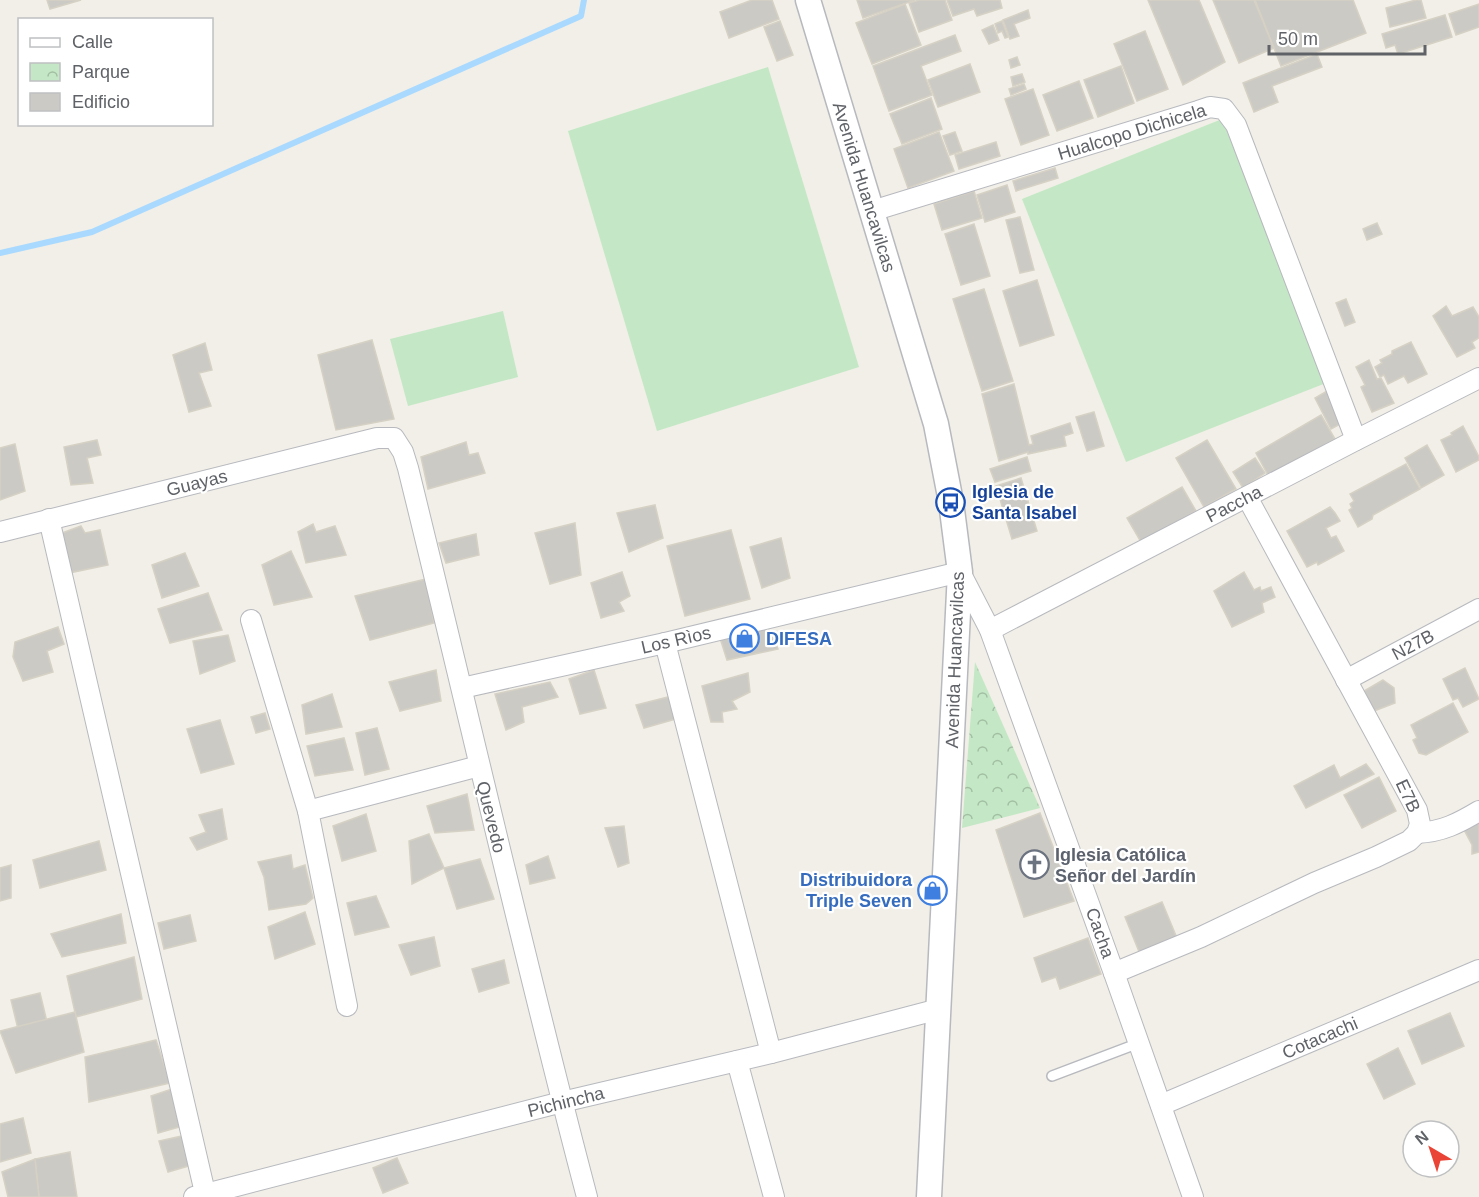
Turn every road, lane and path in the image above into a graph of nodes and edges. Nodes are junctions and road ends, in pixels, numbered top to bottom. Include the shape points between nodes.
1 (808, 0) edge
2 (872, 211) junction
3 (1479, 378) edge
4 (394, 438) joint
5 (1356, 440) junction
6 (1247, 497) junction
7 (49, 519) junction
8 (0, 532) edge
9 (960, 572) junction
10 (1479, 609) edge
11 (251, 620) dead end
12 (990, 630) junction
13 (664, 643) junction
14 (1347, 680) junction
15 (462, 688) junction
16 (479, 766) junction
17 (308, 811) junction
18 (1479, 811) edge
19 (1418, 833) junction
20 (1479, 970) edge
21 (1114, 972) junction
22 (347, 1006) dead end
23 (939, 1009) junction
24 (1139, 1043) junction
25 (771, 1053) junction
26 (737, 1061) junction
27 (1052, 1076) dead end
28 (562, 1102) junction
29 (1161, 1105) junction
30 (202, 1196) edge
31 (587, 1197) edge
32 (774, 1197) edge
33 (929, 1197) edge
34 (1193, 1197) edge

1 - 2 street, Avenida Huancavilcas
2 - 5 street, Hualcopo Dichicela via 1210,107 1224,109 1240,134
2 - 9 street, Avenida Huancavilcas via 936,424
3 - 5 street, Paccha
4 - 7 street, Guayas via 377,438
4 - 15 street, Quevedo via 404,452
5 - 6 street, Paccha
6 - 12 street, Paccha
6 - 14 street, E7B
7 - 8 street, Guayas
7 - 30 street
9 - 12 street, Cacha
9 - 13 street, Los Rìos
9 - 23 street, Avenida Huancavilcas
10 - 14 street, N27B
11 - 17 street
12 - 21 street, Cacha
13 - 15 street, Los Rìos
13 - 25 street
14 - 19 street, E7B via 1417,810
15 - 16 street, Quevedo
16 - 17 street
16 - 28 street, Quevedo
17 - 22 street
18 - 19 street via 1456,825
19 - 21 street, E7B via 1376,857
20 - 29 street, Cotacachi
21 - 24 street, Cacha
23 - 25 street, Pichincha
23 - 33 street, Avenida Huancavilcas
24 - 27 lane
24 - 29 street, Cacha
25 - 26 street, Pichincha
26 - 28 street, Pichincha
26 - 32 street
28 - 30 street, Pichincha
28 - 31 street, Quevedo
29 - 34 street, Cacha

